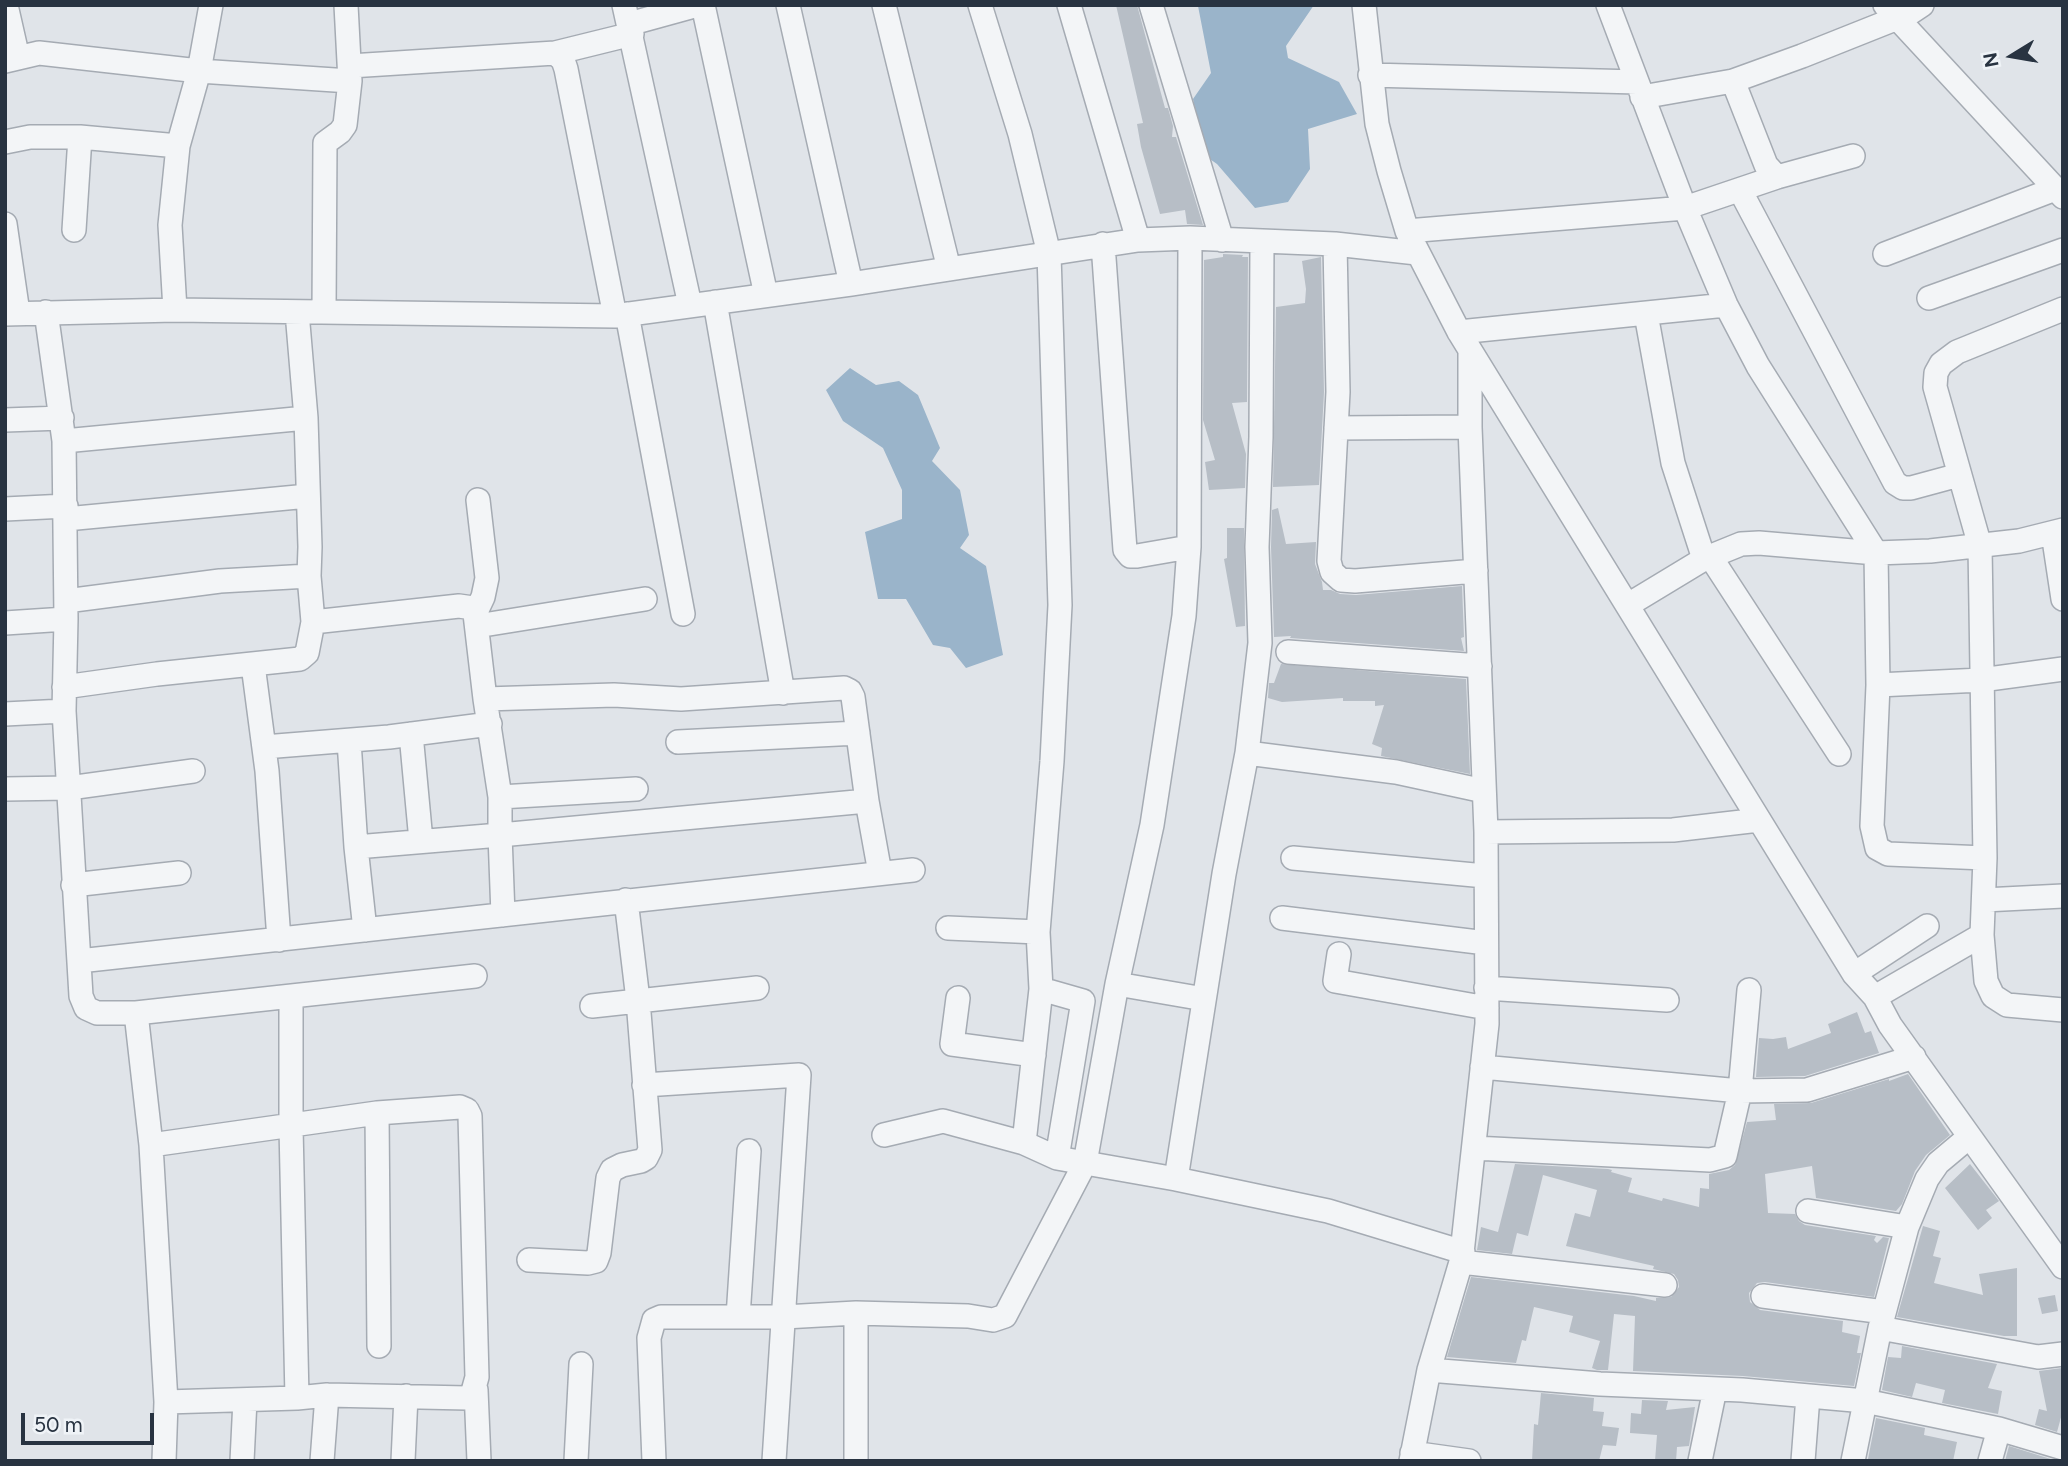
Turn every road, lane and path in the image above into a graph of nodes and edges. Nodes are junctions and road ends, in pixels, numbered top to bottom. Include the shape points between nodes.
1 (6, 5) edge
2 (211, 5) edge
3 (346, 5) edge
4 (701, 5) edge
5 (788, 5) edge
6 (884, 5) edge
7 (980, 5) edge
8 (1069, 5) edge
9 (1151, 5) edge
10 (1364, 5) edge
11 (1608, 5) edge
12 (1922, 5) edge
13 (1892, 15) edge
14 (628, 21) edge
15 (555, 53) junction
16 (12, 59) edge
17 (199, 71) junction
18 (350, 73) junction
19 (1370, 75) junction
20 (1733, 80) junction
21 (1640, 89) junction
22 (80, 137) junction
23 (5, 142) edge
24 (178, 146) junction
25 (1853, 156) dead end
26 (1777, 177) junction
27 (1740, 190) junction
28 (2059, 193) edge
29 (1685, 208) junction
30 (5, 224) edge
31 (74, 230) dead end
32 (1407, 231) junction
33 (1190, 238) junction
34 (1138, 240) junction
35 (1222, 240) junction
36 (1262, 243) junction
37 (1103, 244) junction
38 (1335, 244) junction
39 (2063, 250) edge
40 (1417, 253) junction
41 (1049, 254) junction
42 (1885, 254) dead end
43 (949, 270) junction
44 (851, 284) junction
45 (766, 295) junction
46 (1929, 298) dead end
47 (715, 302) junction
48 (690, 305) junction
49 (1726, 305) junction
50 (2063, 309) edge
51 (175, 310) junction
52 (46, 312) junction
53 (297, 312) junction
54 (324, 312) junction
55 (12, 313) edge
56 (1646, 314) junction
57 (621, 315) junction
58 (1464, 341) junction
59 (306, 418) junction
60 (5, 420) edge
61 (1470, 426) junction
62 (1336, 428) junction
63 (63, 430) junction
64 (1959, 475) junction
65 (309, 496) junction
66 (478, 500) dead end
67 (5, 509) edge
68 (66, 513) junction
69 (2058, 531) edge
70 (1189, 547) junction
71 (1980, 547) junction
72 (1877, 553) junction
73 (1707, 557) junction
74 (1476, 571) junction
75 (309, 576) junction
76 (645, 599) dead end
77 (2063, 599) edge
78 (1629, 605) junction
79 (66, 610) junction
80 (683, 614) dead end
81 (476, 620) junction
82 (313, 622) junction
83 (5, 623) edge
84 (1289, 652) dead end
85 (253, 665) junction
86 (1480, 666) junction
87 (2063, 669) edge
88 (1981, 680) junction
89 (1878, 685) junction
90 (64, 687) junction
91 (783, 693) junction
92 (485, 699) junction
93 (64, 711) junction
94 (5, 714) edge
95 (490, 724) junction
96 (858, 733) junction
97 (411, 734) junction
98 (349, 741) junction
99 (678, 743) dead end
100 (264, 747) junction
101 (1247, 753) junction
102 (1839, 754) dead end
103 (193, 771) dead end
104 (5, 789) edge
105 (69, 789) junction
106 (636, 789) dead end
107 (1484, 791) junction
108 (500, 797) junction
109 (867, 801) junction
110 (1759, 820) junction
111 (1486, 832) junction
112 (500, 835) junction
113 (421, 841) junction
114 (356, 847) junction
115 (1293, 858) dead end
116 (1985, 858) junction
117 (914, 870) dead end
118 (179, 873) dead end
119 (880, 873) junction
120 (1485, 876) junction
121 (73, 885) junction
122 (2063, 896) edge
123 (626, 900) junction
124 (1983, 900) junction
125 (503, 915) junction
126 (1282, 918) dead end
127 (1927, 926) dead end
128 (948, 928) dead end
129 (365, 930) junction
130 (1038, 932) junction
131 (1982, 935) junction
132 (279, 940) junction
133 (1486, 943) junction
134 (1339, 954) dead end
135 (79, 961) junction
136 (1854, 974) junction
137 (475, 976) dead end
138 (1117, 984) junction
139 (757, 988) dead end
140 (1041, 989) junction
141 (1749, 990) dead end
142 (291, 997) junction
143 (1875, 997) junction
144 (958, 998) dead end
145 (1486, 998) junction
146 (1204, 999) junction
147 (638, 1000) junction
148 (1667, 1000) dead end
149 (592, 1006) dead end
150 (2063, 1010) edge
151 (135, 1013) junction
152 (1034, 1055) junction
153 (1913, 1057) junction
154 (1482, 1067) junction
155 (645, 1085) junction
156 (1740, 1091) junction
157 (377, 1113) junction
158 (290, 1127) junction
159 (884, 1135) dead end
160 (1969, 1137) junction
161 (1024, 1143) junction
162 (151, 1145) junction
163 (1474, 1148) junction
164 (750, 1151) dead end
165 (1057, 1158) junction
166 (1085, 1163) junction
167 (1176, 1179) junction
168 (1808, 1211) dead end
169 (1907, 1227) junction
170 (1462, 1257) junction
171 (529, 1260) dead end
172 (2063, 1267) edge
173 (1665, 1285) dead end
174 (1763, 1296) dead end
175 (856, 1313) junction
176 (738, 1317) junction
177 (784, 1317) junction
178 (1882, 1320) junction
179 (379, 1346) dead end
180 (2063, 1354) edge
181 (581, 1364) dead end
182 (1429, 1370) junction
183 (1715, 1389) junction
184 (476, 1390) junction
185 (327, 1395) junction
186 (406, 1396) junction
187 (1808, 1396) junction
188 (297, 1398) junction
189 (246, 1400) junction
190 (1865, 1401) junction
191 (166, 1402) junction
192 (1999, 1429) junction
193 (2063, 1448) edge
194 (1411, 1457) edge
195 (164, 1461) edge
196 (242, 1461) edge
197 (322, 1461) edge
198 (404, 1461) edge
199 (479, 1461) edge
200 (576, 1461) edge
201 (654, 1461) edge
202 (774, 1461) edge
203 (856, 1461) edge
204 (1469, 1461) edge
205 (1700, 1461) edge
206 (1803, 1461) edge
207 (1853, 1461) edge
208 (1990, 1461) edge

1 - 16 street
2 - 17 street
3 - 18 street
4 - 14 street
4 - 45 street
5 - 44 street
6 - 43 street
7 - 41 street via 1020,134
8 - 34 street
9 - 35 street
10 - 19 street
11 - 21 street
12 - 13 street
13 - 20 street via 1802,56
13 - 28 street
14 - 15 street
14 - 48 street
15 - 18 street
15 - 57 street via 566,69
16 - 17 street via 40,53
17 - 18 street
17 - 24 street
18 - 54 street via 345,125 325,143
19 - 21 street
19 - 32 street via 1377,124
20 - 21 street
20 - 26 street via 1766,165
21 - 29 street
22 - 23 street
22 - 24 street
22 - 31 street
24 - 51 street via 170,225
25 - 26 street
26 - 27 street
27 - 29 street
27 - 64 street via 1895,483 1911,488
28 - 42 street
29 - 32 street
29 - 49 street
30 - 55 street
32 - 40 street
33 - 34 street
33 - 35 street
33 - 70 street
34 - 37 street
35 - 36 street
36 - 38 street
36 - 101 street via 1256,547 1260,643
37 - 41 street
37 - 70 street via 1125,551 1137,556
38 - 40 street
38 - 62 street
39 - 46 street
40 - 58 street
41 - 43 street
41 - 130 street via 1060,605
43 - 44 street
44 - 45 street
45 - 47 street
47 - 48 street
47 - 91 street
48 - 57 street
49 - 56 street
49 - 72 street via 1758,366
50 - 64 street via 1957,352 1941,363 1936,387
51 - 52 street
51 - 53 street
52 - 55 street
52 - 63 street
53 - 54 street
53 - 59 street
54 - 57 street
56 - 58 street
56 - 73 street via 1673,463
57 - 80 street
58 - 61 street
58 - 78 street
59 - 63 street
59 - 65 street
60 - 63 street
61 - 62 street
61 - 74 street
62 - 74 street via 1332,572 1341,580 1355,581
63 - 68 street
64 - 71 street
65 - 68 street
65 - 75 street
66 - 81 street via 487,578
67 - 68 street
68 - 79 street
69 - 71 street
69 - 77 street
70 - 138 street via 1184,616 1152,824
71 - 72 street
71 - 88 street
72 - 73 street via 1759,543 1741,544
72 - 89 street
73 - 78 street
73 - 102 street
74 - 86 street
75 - 79 street via 219,581
75 - 82 street
76 - 81 street
78 - 110 street
79 - 83 street
79 - 90 street
81 - 82 street via 472,608 460,606
81 - 92 street
82 - 85 street via 307,653 300,659
84 - 86 street
85 - 90 street
85 - 100 street
86 - 107 street
87 - 88 street
88 - 89 street
88 - 116 street
89 - 116 street via 1872,826 1877,848 1888,854
90 - 93 street
91 - 92 street via 681,699 614,695
91 - 96 street via 850,691
92 - 95 street
93 - 94 street
93 - 105 street
95 - 97 street
95 - 108 street
96 - 99 street
96 - 109 street
97 - 98 street
97 - 113 street
98 - 100 street
98 - 114 street
100 - 132 street
101 - 107 street via 1396,772
101 - 146 street
103 - 105 street
104 - 105 street
105 - 121 street
106 - 108 street
107 - 111 street
108 - 112 street
109 - 112 street
109 - 119 street
110 - 111 street via 1673,830
110 - 136 street
111 - 120 street
112 - 113 street
112 - 125 street
113 - 114 street
114 - 129 street
115 - 120 street
116 - 124 street
117 - 119 street
118 - 121 street
119 - 123 street
120 - 133 street
121 - 135 street
122 - 124 street
123 - 125 street
123 - 147 street
124 - 131 street
125 - 129 street
126 - 133 street
127 - 136 street
128 - 130 street
129 - 132 street
130 - 140 street
131 - 143 street
131 - 150 street via 1986,981 1993,996 2007,1005
132 - 135 street
133 - 145 street
134 - 145 street via 1335,981
135 - 151 street via 86,1008 97,1013
136 - 143 street
137 - 142 street
138 - 146 street
138 - 166 street
139 - 147 street
140 - 152 street
140 - 165 street via 1083,1001
141 - 156 street
142 - 151 street
142 - 158 street
143 - 153 street
144 - 152 street via 952,1044
145 - 148 street
145 - 154 street
146 - 167 street
147 - 149 street
147 - 155 street
151 - 162 street
152 - 161 street
153 - 156 street via 1807,1090
153 - 160 street
154 - 156 street
154 - 163 street
155 - 171 street via 650,1150 641,1161 612,1170 608,1178 596,1261
155 - 177 street via 799,1075
156 - 163 street via 1725,1156 1710,1160
157 - 158 street
157 - 179 street
157 - 184 street via 460,1107 470,1116
158 - 162 street
158 - 188 street
159 - 161 street via 943,1121
160 - 169 street via 1938,1163
160 - 172 street
161 - 165 street
162 - 191 street
163 - 170 street
164 - 176 street
165 - 166 street
166 - 167 street
166 - 175 street via 1005,1316 993,1320
167 - 170 street via 1328,1211
168 - 169 street
169 - 178 street
170 - 173 street
170 - 182 street
174 - 178 street
175 - 177 street
175 - 203 street
176 - 177 street
176 - 201 street via 654,1320 649,1338
177 - 202 street
178 - 180 street via 2038,1357
178 - 190 street
181 - 200 street
182 - 183 street
182 - 194 street
183 - 187 street
183 - 205 street
184 - 186 street via 467,1398
184 - 199 street
185 - 186 street
185 - 188 street
185 - 197 street
186 - 198 street
187 - 190 street
187 - 206 street
188 - 189 street
189 - 191 street
189 - 196 street
190 - 192 street
190 - 207 street
191 - 195 street
192 - 193 street
192 - 208 street
194 - 204 street

